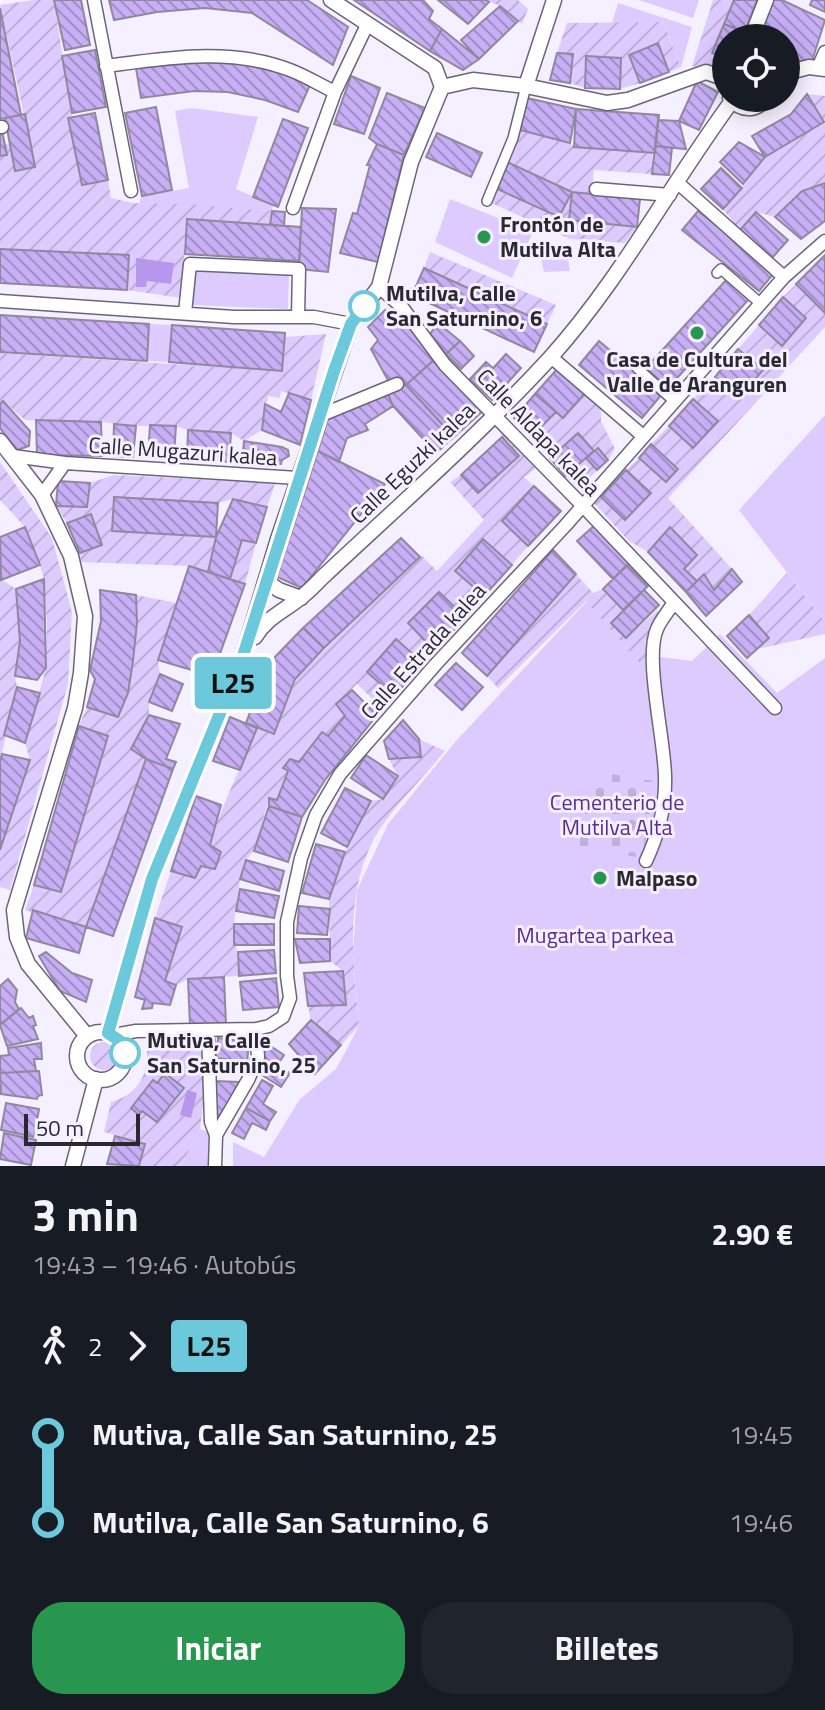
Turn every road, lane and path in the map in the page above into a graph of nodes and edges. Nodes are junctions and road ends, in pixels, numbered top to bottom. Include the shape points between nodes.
1 (94, 0) edge
2 (331, 0) edge
3 (766, 0) edge
4 (549, 3) edge
5 (757, 24) edge
6 (367, 25) junction
7 (825, 52) edge
8 (106, 66) junction
9 (822, 68) edge
10 (800, 69) edge
11 (712, 74) edge
12 (526, 86) junction
13 (442, 87) junction
14 (335, 92) junction
15 (723, 112) edge
16 (596, 189) dead end
17 (674, 189) junction
18 (131, 191) dead end
19 (487, 201) dead end
20 (293, 208) dead end
21 (825, 241) edge
22 (717, 273) dead end
23 (784, 277) junction
24 (379, 287) junction
25 (0, 301) edge
26 (760, 303) junction
27 (185, 313) junction
28 (298, 317) junction
29 (351, 324) junction
30 (551, 357) junction
31 (639, 363) dead end
32 (397, 384) dead end
33 (674, 401) junction
34 (494, 414) junction
35 (319, 416) junction
36 (643, 436) junction
37 (0, 441) edge
38 (13, 456) junction
39 (65, 463) junction
40 (298, 478) junction
41 (42, 495) junction
42 (582, 505) junction
43 (267, 582) junction
44 (301, 598) junction
45 (674, 602) junction
46 (241, 662) junction
47 (775, 708) dead end
48 (646, 861) dead end
49 (256, 1029) junction
50 (208, 1032) junction
51 (111, 1034) junction
52 (87, 1036) junction
53 (96, 1079) junction
54 (216, 1135) junction
55 (73, 1166) edge
56 (215, 1166) edge

1 - 8 street
2 - 6 street
3 - 5 street
4 - 12 street
6 - 13 street via 435,68
6 - 14 street
7 - 9 street
8 - 14 street via 183,56 236,57 289,69
8 - 18 street
9 - 10 street
11 - 12 street via 607,103
12 - 13 street via 473,80
12 - 19 street via 513,138
13 - 24 street via 411,162
14 - 20 street
15 - 17 street, Calle Eguzki kalea
16 - 17 street
17 - 23 street
17 - 30 street, Calle Eguzki kalea via 621,269
21 - 23 street, Calle Estrada kalea
22 - 26 street via 721,269
23 - 26 street, Calle Estrada kalea
24 - 29 street
24 - 34 street, Calle Aldapa kalea
25 - 27 street
26 - 33 street, Calle Estrada kalea
27 - 28 street
27 - 28 street via 190,264 299,269
28 - 29 street
29 - 35 street
30 - 34 street, Calle Eguzki kalea
30 - 36 street
31 - 33 street via 637,368
32 - 35 street
33 - 36 street, Calle Estrada kalea
34 - 42 street, Calle Aldapa kalea
34 - 44 street, Calle Eguzki kalea
35 - 40 street
36 - 42 street, Calle Estrada kalea
37 - 38 street
38 - 39 street, Calle Mugazuri kalea
38 - 41 street
39 - 40 street, Calle Mugazuri kalea
39 - 41 street, Calle Mugazuri kalea
40 - 43 street
41 - 52 street via 71,556 85,616 75,708 14,910 28,964
42 - 45 street, Calle Aldapa kalea
42 - 49 street, Calle Estrada kalea via 340,774 316,815 301,858 287,922 290,998 283,1017
43 - 44 street
43 - 46 street
44 - 46 street, Calle Eguzki kalea via 263,623
45 - 47 street, Calle Aldapa kalea
45 - 48 street via 656,630 653,646 666,779 660,830
46 - 51 street via 152,879
49 - 50 street
49 - 54 street via 258,1057
50 - 51 street
50 - 54 street
51 - 52 street
51 - 53 street via 124,1047 122,1069 110,1078
52 - 53 street via 77,1057 83,1071
53 - 55 street
54 - 56 street

